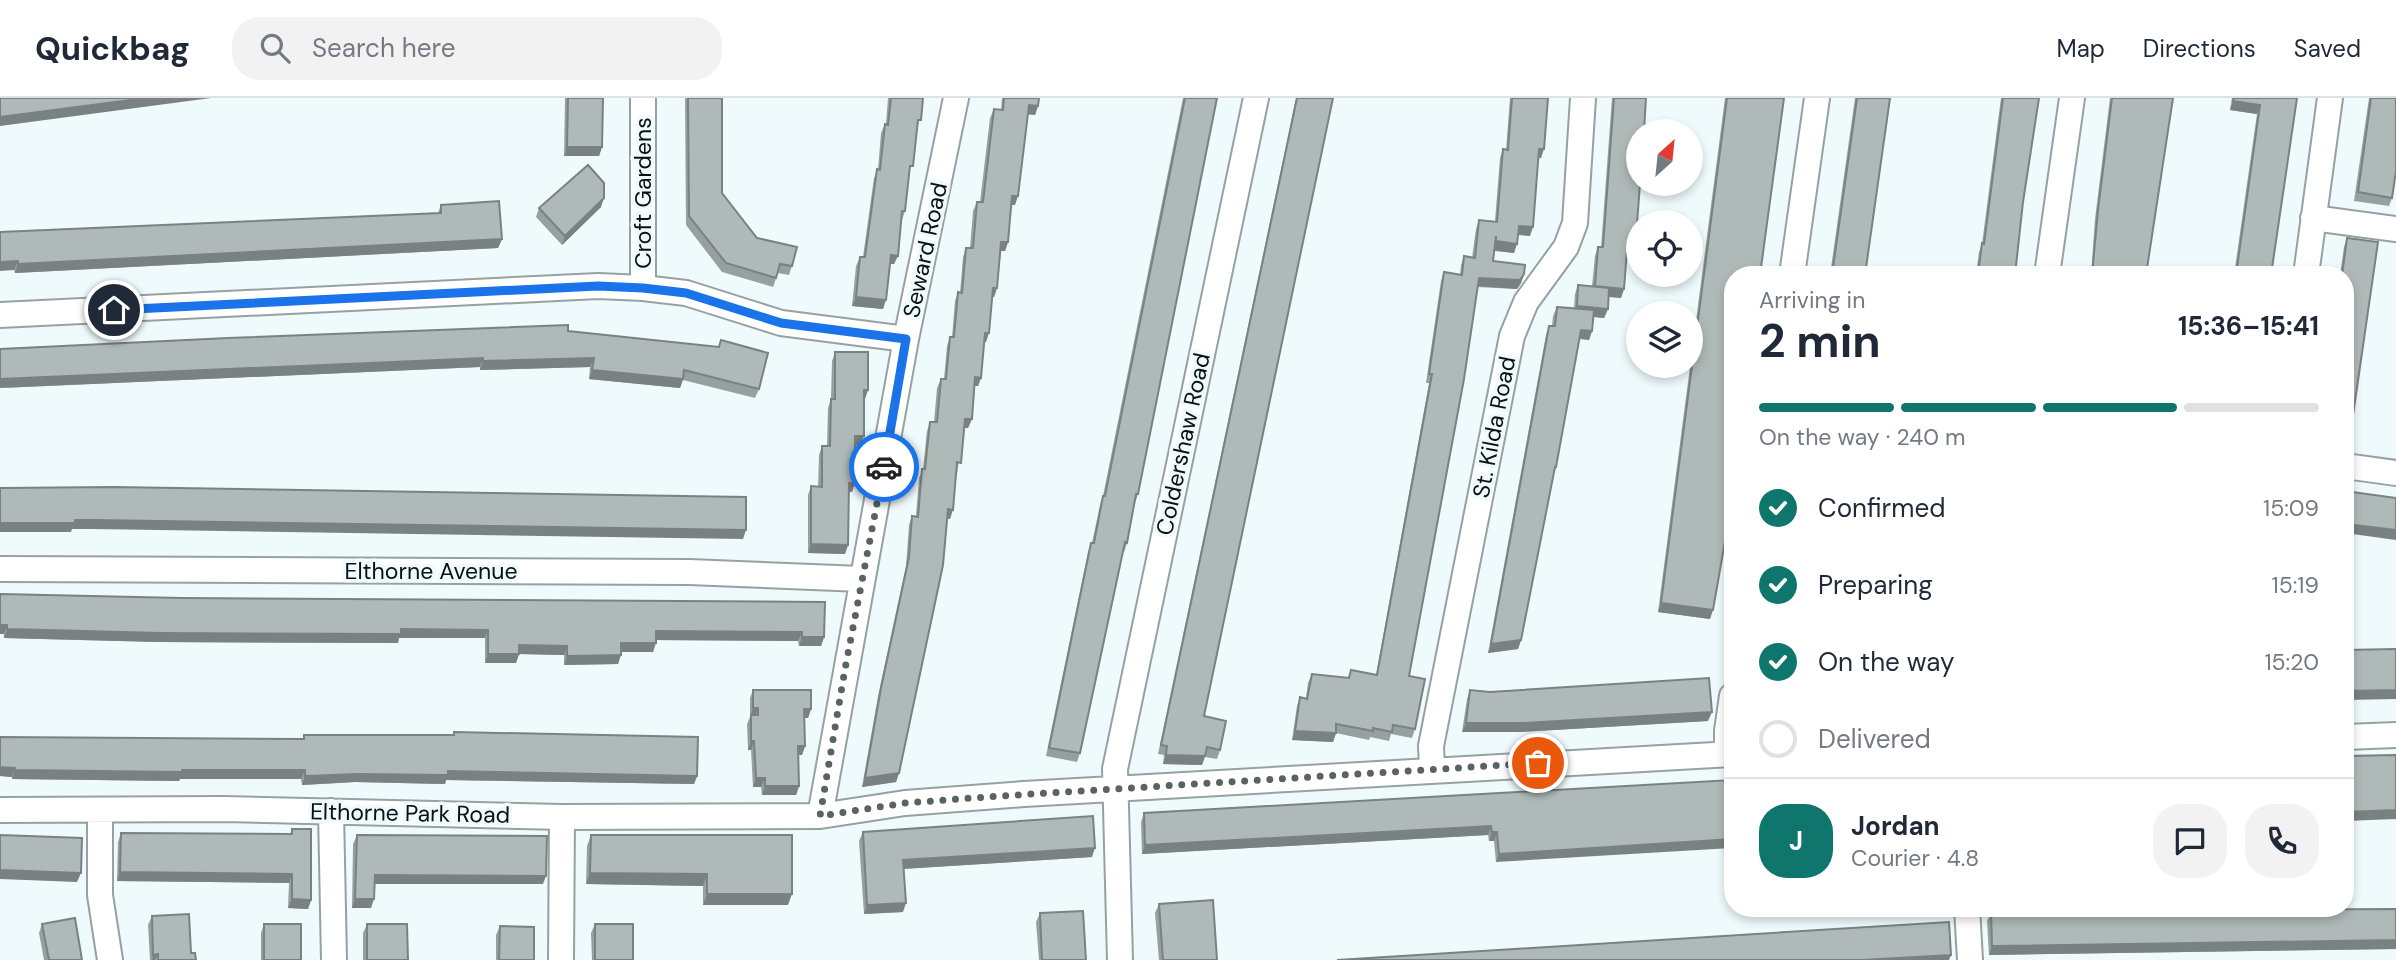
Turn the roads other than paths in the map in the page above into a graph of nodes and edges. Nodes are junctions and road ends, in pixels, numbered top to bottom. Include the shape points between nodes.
1 (643, 98) edge
2 (956, 98) edge
3 (1256, 98) edge
4 (1583, 98) edge
5 (1817, 98) edge
6 (2071, 98) edge
7 (2330, 98) edge
8 (2313, 218) junction
9 (2396, 229) edge
10 (1793, 266) edge
11 (2048, 266) edge
12 (2306, 266) edge
13 (643, 288) junction
14 (0, 315) edge
15 (906, 339) junction
16 (2354, 468) edge
17 (2396, 473) edge
18 (0, 569) edge
19 (862, 579) junction
20 (2396, 736) edge
21 (2354, 737) edge
22 (1724, 754) edge
23 (1432, 769) junction
24 (1115, 789) junction
25 (0, 810) edge
26 (100, 811) junction
27 (331, 811) junction
28 (820, 816) junction
29 (562, 817) junction
30 (1968, 917) edge
31 (110, 960) edge
32 (334, 960) edge
33 (561, 960) edge
34 (1120, 960) edge
35 (1970, 960) edge

1 - 13 street, Croft Gardens
2 - 15 street, Seward Road
3 - 24 street, Coldershaw Road via 1115,769
4 - 23 street, St. Kilda Road via 1575,223 1566,247 1526,302 1512,336 1432,746
5 - 10 street
6 - 11 street
7 - 8 street
8 - 9 street
8 - 12 street
13 - 14 street via 598,286
13 - 15 street via 686,293 781,323
15 - 19 street, Seward Road
16 - 17 street
18 - 19 street, Elthorne Avenue via 689,572
19 - 28 street, Seward Road
20 - 21 street
22 - 23 street, Elthorne Park Road
23 - 24 street, Elthorne Park Road
24 - 28 street, Elthorne Park Road via 905,803
24 - 34 street, Coldershaw Road
25 - 26 street, Elthorne Park Road
26 - 27 street, Elthorne Park Road
26 - 31 street via 100,895
27 - 29 street, Elthorne Park Road
27 - 32 street
28 - 29 street, Elthorne Park Road
29 - 33 street
30 - 35 street

